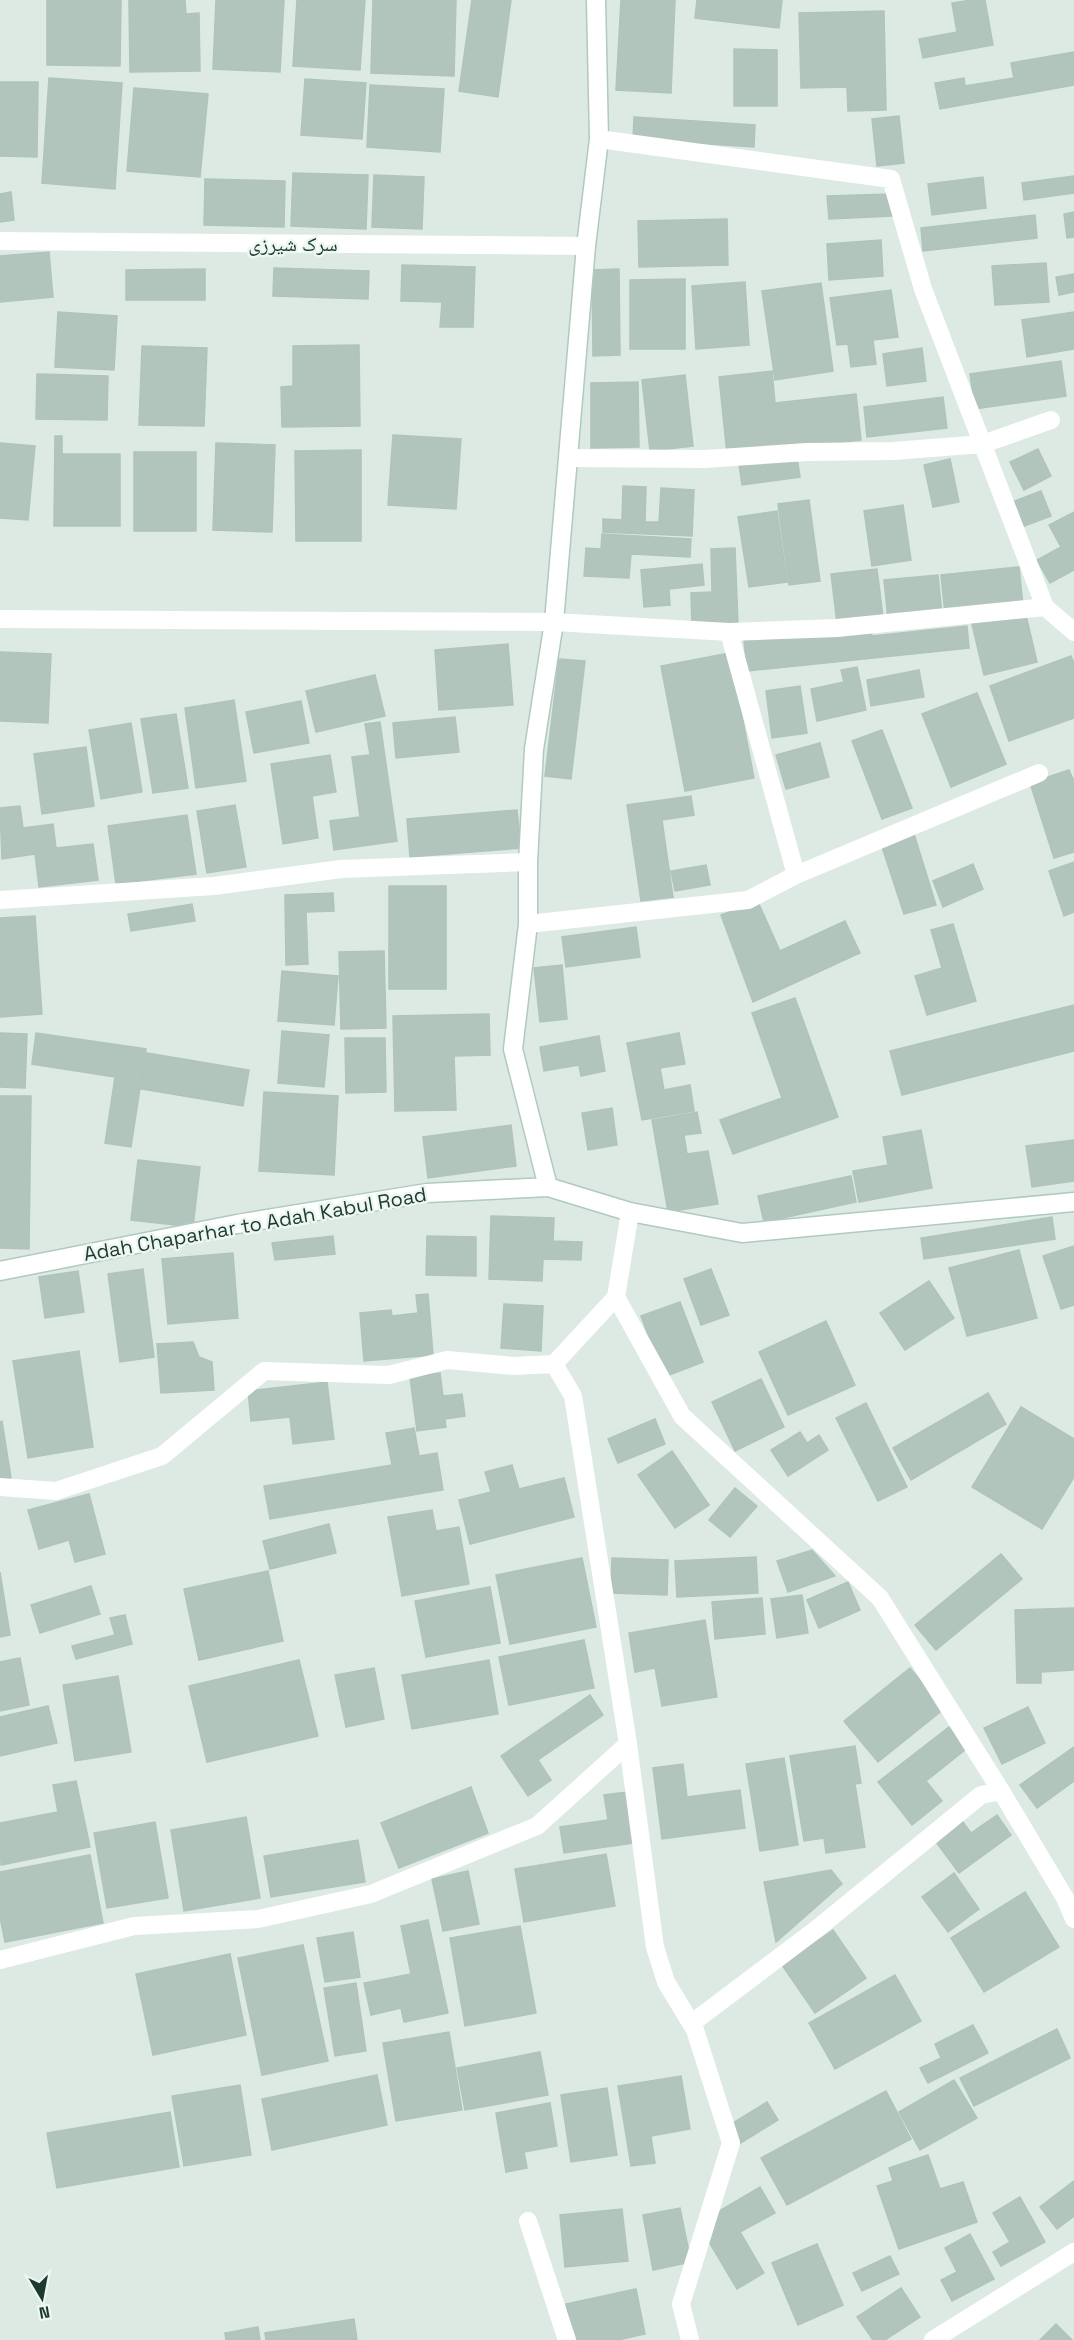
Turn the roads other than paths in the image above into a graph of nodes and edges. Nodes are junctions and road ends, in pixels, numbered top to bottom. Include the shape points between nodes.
1 (596, 0) edge
2 (599, 139) junction
3 (0, 241) edge
4 (586, 246) junction
5 (1051, 420) dead end
6 (984, 444) junction
7 (568, 458) junction
8 (1045, 607) junction
9 (0, 619) edge
10 (554, 622) junction
11 (729, 632) junction
12 (1074, 632) edge
13 (1039, 773) dead end
14 (528, 862) junction
15 (796, 875) junction
16 (0, 900) edge
17 (528, 924) junction
18 (548, 1187) junction
19 (1074, 1202) edge
20 (630, 1212) junction
21 (0, 1272) edge
22 (616, 1297) junction
23 (554, 1364) junction
24 (0, 1487) edge
25 (628, 1744) junction
26 (1001, 1791) junction
27 (1074, 1919) edge
28 (0, 1960) edge
29 (692, 2023) junction
30 (528, 2221) dead end
31 (1074, 2252) edge
32 (567, 2340) edge
33 (690, 2340) edge
34 (933, 2340) edge

1 - 2 street
2 - 4 street
2 - 6 street via 891,179 923,289
3 - 4 street, سرک شیرزی
4 - 7 street
5 - 6 street
6 - 7 street via 705,459
6 - 8 street
7 - 10 street
8 - 11 street via 837,628
8 - 12 street
9 - 10 street
10 - 11 street
10 - 14 street via 534,749
11 - 15 street
13 - 15 street
14 - 16 street via 341,869 214,886
14 - 17 street
15 - 17 street via 748,900
17 - 18 street via 513,1049
18 - 20 street, Adah Chaparhar to Adah Kabul Road
18 - 21 street, Adah Chaparhar to Adah Kabul Road via 427,1192 237,1224
19 - 20 street, Adah Chaparhar to Adah Kabul Road via 742,1233
20 - 22 street
22 - 23 street
22 - 26 street via 682,1416 880,1598
23 - 24 street via 514,1366 447,1360 389,1375 264,1371 162,1456 56,1491
23 - 25 street via 573,1396
25 - 28 street via 537,1826 371,1894 258,1919 134,1926
25 - 29 street via 655,1947 666,1982
26 - 27 street
26 - 29 street via 981,1795 818,1928
29 - 33 street via 731,2143 681,2304
30 - 32 street
31 - 34 street

